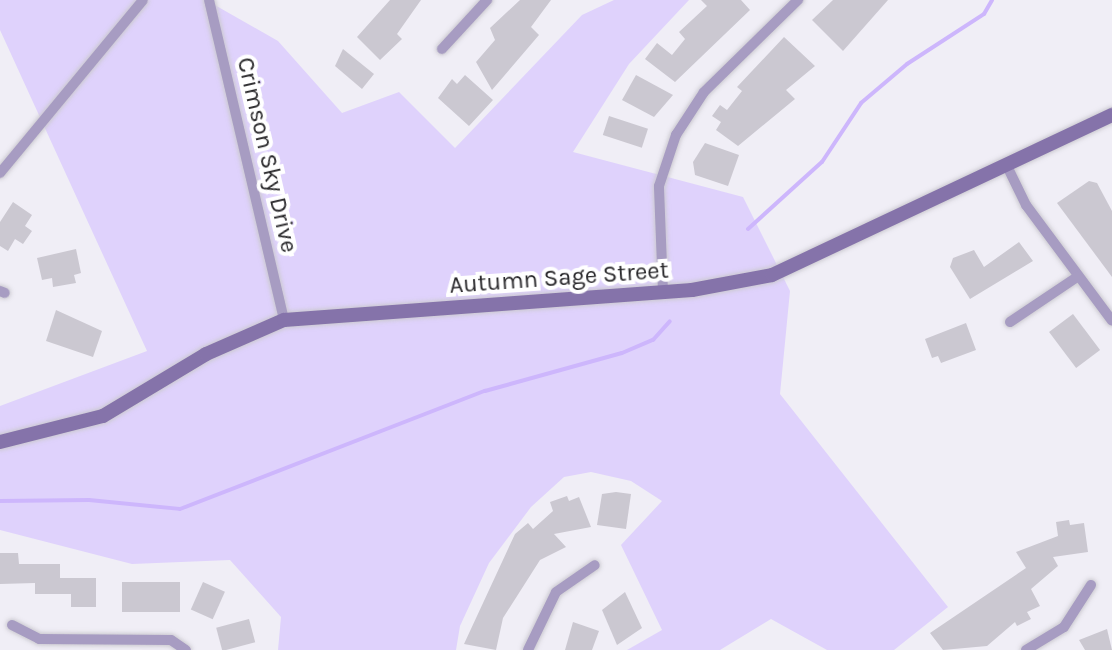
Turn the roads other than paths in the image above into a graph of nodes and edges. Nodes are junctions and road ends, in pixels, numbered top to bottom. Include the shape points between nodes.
1 (143, 0) edge
2 (209, 0) edge
3 (487, 0) edge
4 (798, 0) edge
5 (442, 49) dead end
6 (1112, 115) edge
7 (1006, 164) junction
8 (0, 173) edge
9 (1077, 277) junction
10 (663, 292) junction
11 (284, 320) junction
12 (1112, 321) edge
13 (1010, 322) dead end
14 (0, 442) edge
15 (595, 565) dead end
16 (1091, 585) dead end
17 (12, 625) dead end
18 (186, 650) edge
19 (528, 650) edge
20 (1026, 650) edge

1 - 8 street
2 - 11 street, Crimson Sky Drive
3 - 5 street
4 - 10 street via 704,92 676,135 659,186
6 - 7 street, Autumn Sage Street
7 - 9 street via 1026,205
7 - 10 street, Autumn Sage Street via 837,250 772,275
9 - 12 street
9 - 13 street
10 - 11 street, Autumn Sage Street
11 - 14 street, Autumn Sage Street via 206,354 103,416
15 - 19 street via 556,592
16 - 20 street via 1064,627
17 - 18 street via 39,639 171,640

